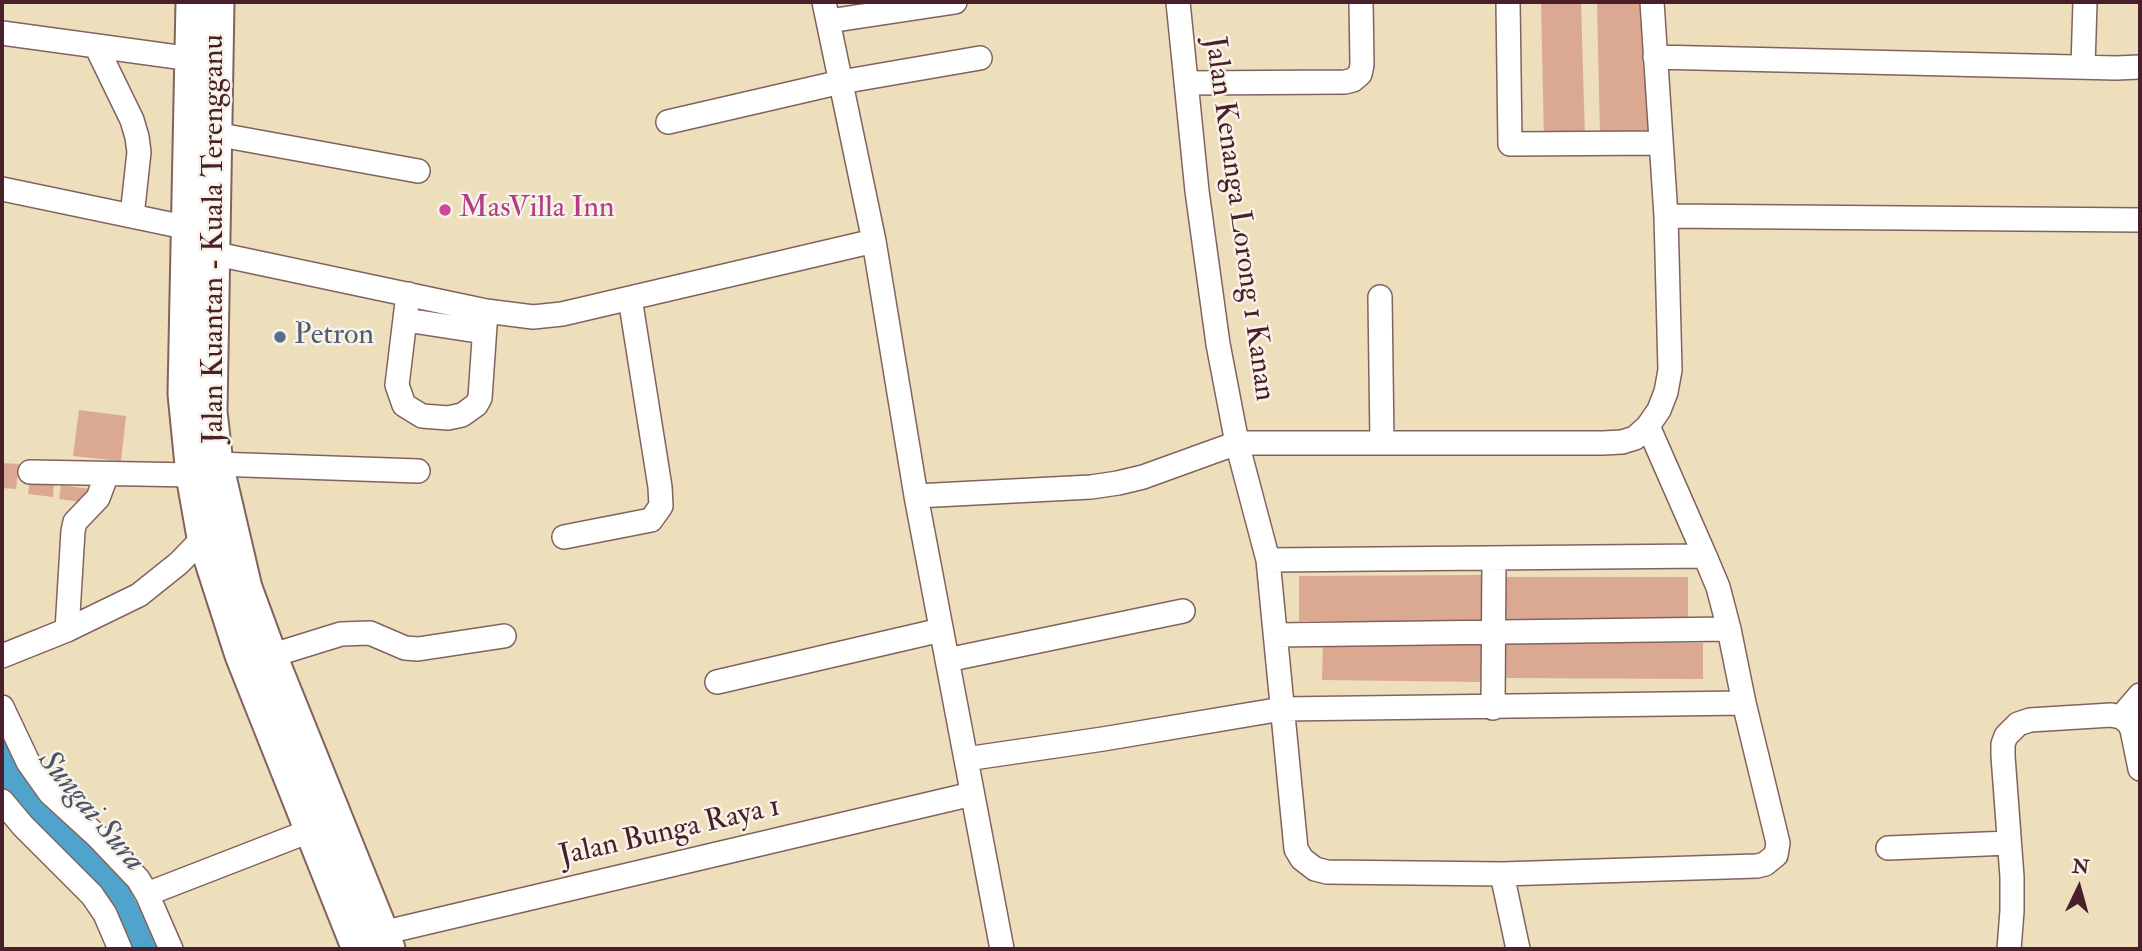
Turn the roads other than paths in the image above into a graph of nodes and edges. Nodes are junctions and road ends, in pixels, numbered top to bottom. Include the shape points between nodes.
1 (193, 2) edge
2 (217, 2) edge
3 (955, 2) edge
4 (1178, 2) edge
5 (1361, 2) edge
6 (1508, 2) edge
7 (1652, 2) edge
8 (2085, 2) edge
9 (826, 11) edge
10 (2, 33) edge
11 (96, 46) junction
12 (1655, 57) junction
13 (980, 58) dead end
14 (192, 59) junction
15 (2083, 67) junction
16 (2140, 67) edge
17 (842, 82) junction
18 (1186, 83) junction
19 (668, 122) dead end
20 (215, 134) junction
21 (1661, 143) junction
22 (418, 171) dead end
23 (2, 189) edge
24 (132, 216) junction
25 (1666, 216) junction
26 (2140, 220) edge
27 (189, 228) junction
28 (874, 241) junction
29 (212, 253) junction
30 (408, 294) junction
31 (1380, 297) dead end
32 (630, 298) junction
33 (406, 320) junction
34 (485, 322) junction
35 (1648, 426) junction
36 (1237, 443) junction
37 (1382, 443) junction
38 (204, 470) junction
39 (418, 471) dead end
40 (30, 472) dead end
41 (107, 474) junction
42 (916, 496) junction
43 (204, 537) junction
44 (564, 537) dead end
45 (1705, 556) junction
46 (1494, 558) junction
47 (1268, 560) junction
48 (1183, 611) dead end
49 (1729, 629) junction
50 (67, 630) junction
51 (941, 630) junction
52 (1494, 631) junction
53 (1277, 635) junction
54 (504, 636) dead end
55 (2, 656) edge
56 (270, 656) junction
57 (947, 660) junction
58 (717, 682) dead end
59 (2140, 695) edge
60 (1744, 703) junction
61 (2, 707) edge
62 (1493, 708) junction
63 (1282, 709) junction
64 (2121, 718) junction
65 (966, 759) junction
66 (2140, 769) edge
67 (972, 793) junction
68 (4, 807) edge
69 (312, 830) junction
70 (2009, 843) junction
71 (1888, 848) dead end
72 (1502, 874) junction
73 (147, 894) junction
74 (376, 944) edge
75 (120, 949) edge
76 (171, 949) edge
77 (1002, 949) edge
78 (1518, 949) edge
79 (2008, 949) edge

1 - 14 highway, Jalan Kuantan - Kuala Terengganu
2 - 20 highway, Jalan Kuantan - Kuala Terengganu
3 - 9 street
4 - 18 street, Jalan Kenanga Lorong 1 Kanan
5 - 18 street via 1362,65 1353,80
6 - 21 street via 1510,144
7 - 12 street
8 - 15 street
9 - 17 street
10 - 11 street
11 - 14 street
11 - 24 street via 137,137
12 - 15 street
12 - 21 street
13 - 17 street
14 - 27 highway, Jalan Kuantan - Kuala Terengganu
15 - 16 street
17 - 19 street
17 - 28 street
18 - 36 street, Jalan Kenanga Lorong 1 Kanan via 1218,344
20 - 22 street
20 - 29 highway, Jalan Kuantan - Kuala Terengganu
21 - 25 street
23 - 24 street
24 - 27 street
25 - 26 street
25 - 35 street via 1670,370 1659,410
27 - 38 highway, Jalan Kuantan - Kuala Terengganu via 185,394
28 - 32 street
28 - 42 street
29 - 30 street
29 - 38 highway, Jalan Kuantan - Kuala Terengganu via 210,412
30 - 33 street
30 - 34 street
31 - 37 street
32 - 34 street via 562,314
32 - 44 street via 661,506 651,520
33 - 34 street
33 - 34 street via 399,395 404,405 422,416 448,418 462,415 480,398
35 - 37 street via 1622,442
35 - 45 street, Jalan Kenanga Lorong 1 Kanan
36 - 37 street
36 - 42 street via 1118,483
36 - 47 street, Jalan Kenanga Lorong 1 Kanan
38 - 39 street
38 - 41 street
38 - 43 highway, Jalan Kuantan - Kuala Terengganu
38 - 56 highway, Jalan Kuantan - Kuala Terengganu
40 - 41 street
41 - 50 street via 98,498 75,522
42 - 51 street
43 - 50 street via 139,594
43 - 69 highway, Jalan Kuantan - Kuala Terengganu via 242,655
45 - 46 street
45 - 49 street, Jalan Kenanga Lorong 1 Kanan
46 - 47 street
46 - 52 street
47 - 53 street, Jalan Kenanga Lorong 1 Kanan
48 - 57 street
49 - 52 street
49 - 60 street, Jalan Kenanga Lorong 1 Kanan
50 - 55 street
51 - 57 street
51 - 58 street
52 - 53 street
52 - 62 street
53 - 63 street, Jalan Kenanga Lorong 1 Kanan
54 - 56 street via 418,649 370,633 341,634
56 - 74 highway, Jalan Kuantan - Kuala Terengganu
57 - 65 street
59 - 64 street
60 - 62 street
60 - 72 street, Jalan Kenanga Lorong 1 Kanan via 1778,843 1770,860 1756,866
61 - 73 street via 28,762 50,793 117,856
62 - 63 street
63 - 65 street
63 - 72 street, Jalan Kenanga Lorong 1 Kanan via 1296,849 1308,864 1327,872
64 - 66 street via 2132,730
64 - 70 street via 2030,720 2011,729 2003,744
65 - 67 street
67 - 74 street, Jalan Bunga Raya 1
67 - 77 street
68 - 75 street via 92,895
69 - 73 street
69 - 74 highway, Jalan Kuantan - Kuala Terengganu
70 - 71 street
70 - 79 street via 2012,911
72 - 78 street
73 - 76 street

